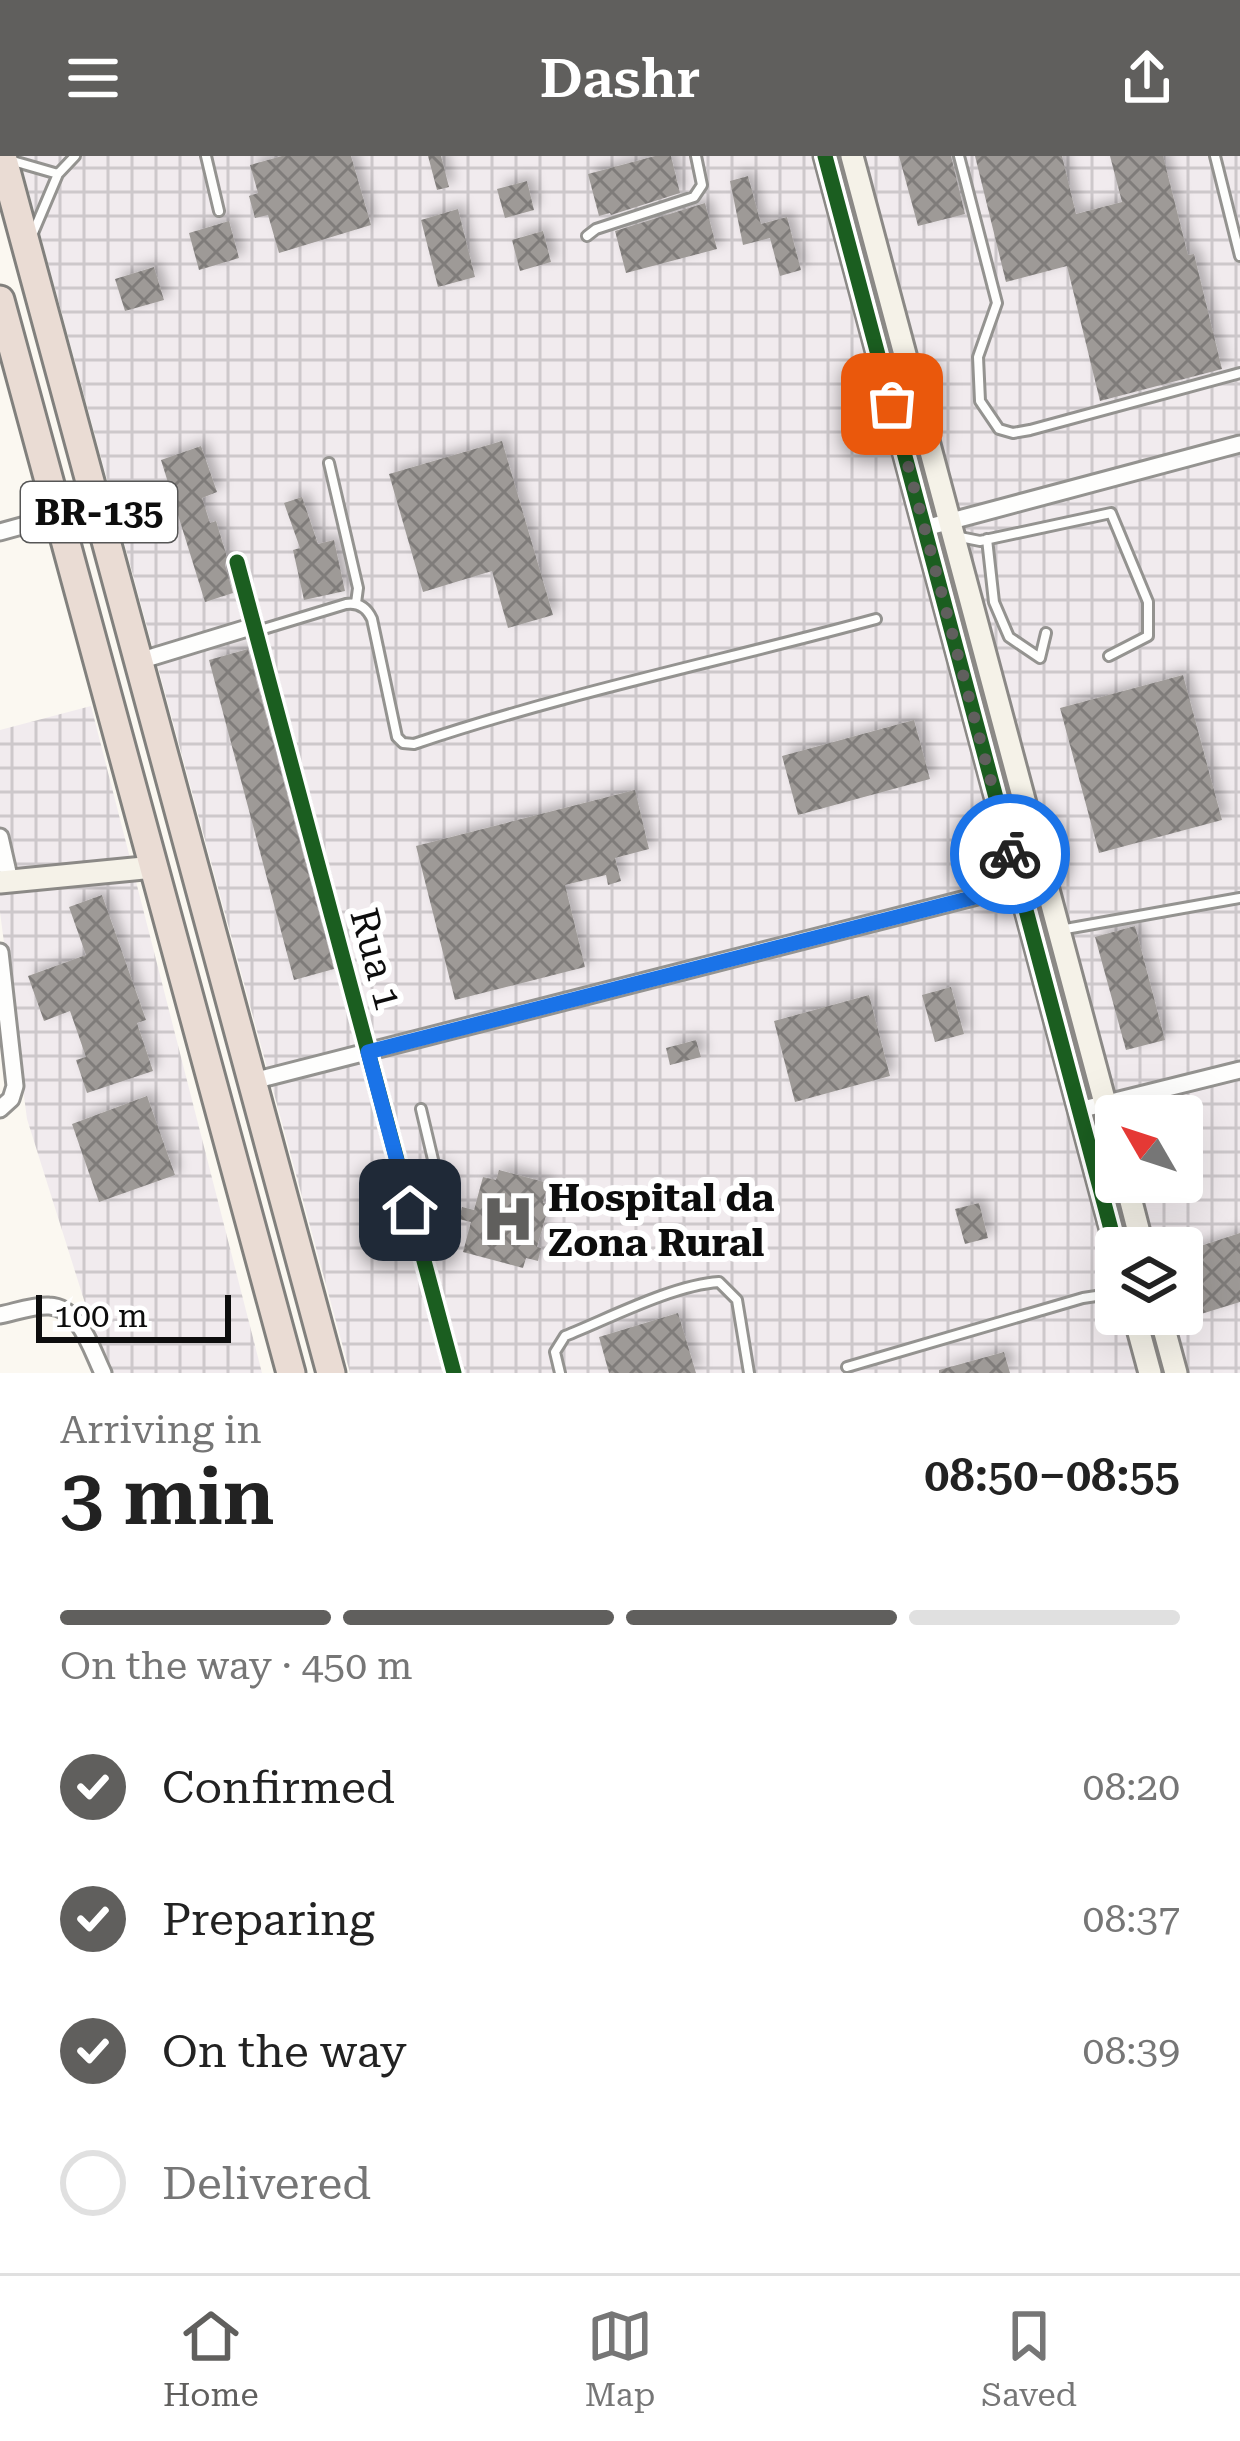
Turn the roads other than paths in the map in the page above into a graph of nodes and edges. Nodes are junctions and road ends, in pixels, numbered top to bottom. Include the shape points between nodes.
1 (2, 156) edge
2 (75, 156) edge
3 (206, 156) edge
4 (696, 156) edge
5 (825, 156) edge
6 (852, 156) edge
7 (959, 156) edge
8 (1215, 156) edge
9 (58, 174) junction
10 (219, 211) dead end
11 (587, 236) dead end
12 (28, 254) junction
13 (1240, 256) edge
14 (0, 300) edge
15 (1240, 373) edge
16 (1240, 444) edge
17 (329, 463) dead end
18 (58, 516) junction
19 (925, 529) junction
20 (952, 529) junction
21 (0, 532) edge
22 (987, 539) junction
23 (237, 562) dead end
24 (356, 603) junction
25 (876, 619) dead end
26 (255, 629) junction
27 (1046, 633) dead end
28 (1109, 656) dead end
29 (139, 661) junction
30 (0, 837) edge
31 (154, 867) junction
32 (1045, 879) junction
33 (5, 882) edge
34 (1018, 886) junction
35 (1240, 898) edge
36 (1058, 930) junction
37 (0, 952) edge
38 (368, 1052) junction
39 (1240, 1070) edge
40 (253, 1081) junction
41 (1103, 1095) edge
42 (1144, 1095) edge
43 (1095, 1107) edge
44 (0, 1109) edge
45 (421, 1109) dead end
46 (1079, 1110) junction
47 (1110, 1227) edge
48 (421, 1250) junction
49 (1095, 1296) edge
50 (0, 1315) edge
51 (1140, 1335) edge
52 (1166, 1335) edge
53 (847, 1367) dead end
54 (103, 1373) edge
55 (291, 1373) edge
56 (332, 1373) edge
57 (454, 1373) edge
58 (560, 1373) edge
59 (749, 1373) edge
60 (1150, 1373) edge
61 (1176, 1373) edge

1 - 9 lane
1 - 12 highway, BR-135
2 - 9 lane
3 - 10 lane
4 - 11 lane via 703,185 694,197
5 - 19 street
6 - 20 street
7 - 15 lane via 998,303 978,357 980,401 999,429 1030,430
8 - 13 lane
9 - 12 lane
12 - 29 highway, BR-135
14 - 18 highway, BR-135
16 - 20 street
17 - 24 lane
18 - 21 street
18 - 31 highway, BR-135
19 - 20 street
19 - 34 street
20 - 22 lane
20 - 32 street
22 - 27 lane via 994,602 1009,637 1040,658
22 - 28 lane via 1111,513 1148,602 1148,637
23 - 26 street, Rua 1
24 - 25 lane via 372,619 397,736 408,744
24 - 26 lane
26 - 29 street
26 - 38 street, Rua 1
29 - 40 highway, BR-135
30 - 33 street
31 - 33 street
31 - 55 highway, BR-135
32 - 34 street
32 - 36 street
34 - 38 street
34 - 46 street
35 - 36 lane
36 - 41 street
37 - 44 street via 14,1086
38 - 40 street
38 - 48 street, Rua 1
39 - 42 street
40 - 56 highway, BR-135
43 - 46 street
45 - 48 lane via 448,1227 441,1244
46 - 47 street
48 - 57 street, Rua 1
49 - 53 lane
50 - 54 street via 64,1310
51 - 60 street
52 - 61 street
58 - 59 lane via 555,1352 566,1336 719,1282 736,1300

